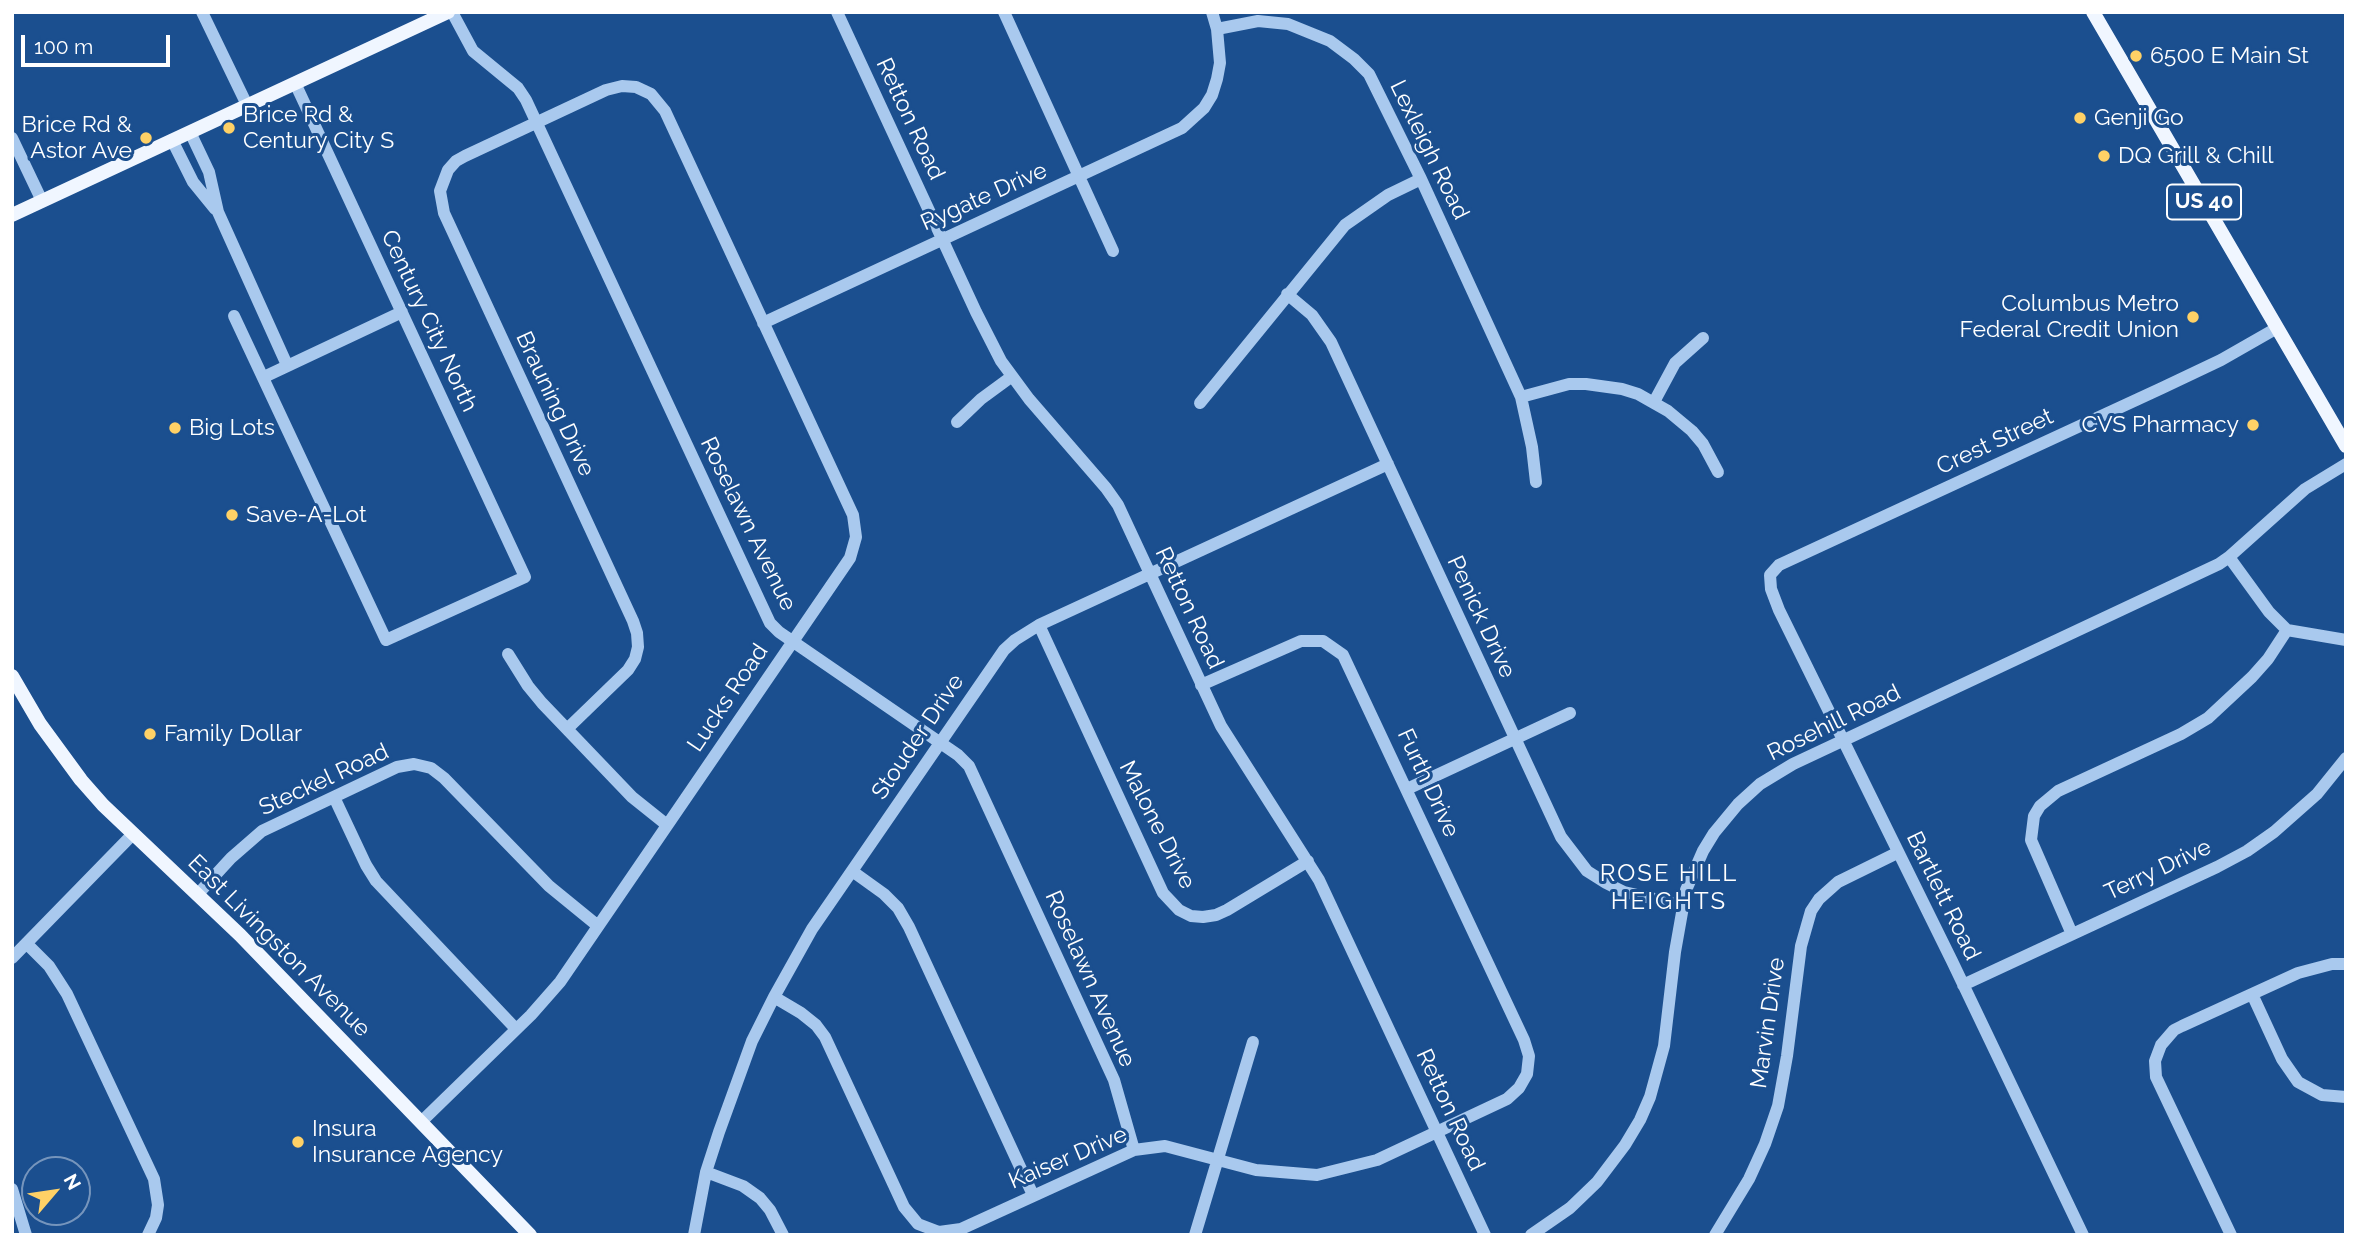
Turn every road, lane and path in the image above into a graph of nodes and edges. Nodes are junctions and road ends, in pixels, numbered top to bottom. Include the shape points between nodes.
1 (202, 12) edge
2 (450, 12) edge
3 (837, 12) edge
4 (1004, 12) edge
5 (1212, 12) edge
6 (2093, 12) edge
7 (1217, 29) junction
8 (295, 83) junction
9 (247, 105) junction
10 (537, 123) junction
11 (190, 132) junction
12 (12, 138) edge
13 (172, 140) junction
14 (1080, 177) junction
15 (1421, 179) junction
16 (42, 201) junction
17 (218, 212) junction
18 (12, 215) edge
19 (942, 239) junction
20 (1113, 251) dead end
21 (1287, 294) junction
22 (401, 312) junction
23 (234, 316) dead end
24 (763, 323) junction
25 (2277, 328) junction
26 (1703, 338) dead end
27 (287, 365) junction
28 (264, 377) junction
29 (1011, 377) junction
30 (1521, 397) junction
31 (1654, 402) junction
32 (1200, 403) dead end
33 (957, 422) dead end
34 (2346, 446) edge
35 (1388, 464) junction
36 (2346, 464) edge
37 (1717, 472) dead end
38 (1535, 482) dead end
39 (2229, 557) junction
40 (1150, 574) junction
41 (1770, 575) joint
42 (1039, 625) junction
43 (2287, 630) junction
44 (2346, 640) edge
45 (793, 641) junction
46 (508, 654) dead end
47 (12, 676) edge
48 (1201, 685) junction
49 (1570, 713) dead end
50 (567, 729) junction
51 (1515, 739) junction
52 (1843, 741) junction
53 (940, 743) junction
54 (2346, 758) edge
55 (1407, 789) junction
56 (334, 797) junction
57 (667, 825) junction
58 (132, 835) junction
59 (1897, 853) junction
60 (1308, 861) junction
61 (852, 871) junction
62 (197, 895) junction
63 (1682, 905) junction
64 (598, 926) junction
65 (2072, 934) junction
66 (27, 944) junction
67 (12, 958) edge
68 (2346, 964) edge
69 (1963, 985) junction
70 (2252, 994) junction
71 (774, 997) junction
72 (516, 1029) junction
73 (1253, 1042) dead end
74 (1527, 1073) joint
75 (2346, 1097) edge
76 (421, 1122) junction
77 (1437, 1132) junction
78 (1134, 1150) junction
79 (1219, 1159) junction
80 (706, 1172) junction
81 (12, 1189) edge
82 (1033, 1195) junction
83 (153, 1233) edge
84 (26, 1235) edge
85 (530, 1235) edge
86 (694, 1235) edge
87 (783, 1235) edge
88 (1195, 1235) edge
89 (1485, 1235) edge
90 (1531, 1235) edge
91 (1715, 1235) edge
92 (2083, 1235) edge
93 (2231, 1235) edge

1 - 9 street
2 - 8 main road
2 - 10 street, Roselawn Avenue via 473,51 518,88
3 - 19 street, Retton Road
4 - 14 street
5 - 7 street
6 - 25 main road, US 40
7 - 14 street, Rygate Drive via 1220,63 1212,95 1193,120
7 - 15 street, Lexleigh Road via 1258,21 1288,24 1342,49 1368,74
8 - 9 main road
8 - 22 street, Century City North
9 - 11 main road
10 - 24 street, Lucks Road via 614,88 636,87 650,94 665,111
10 - 45 street, Roselawn Avenue via 765,615
10 - 50 street, Brauning Drive via 456,161 440,191 444,213 637,633 638,647 628,670
11 - 13 main road
11 - 17 street via 209,172
12 - 16 street
13 - 16 main road
13 - 17 street via 193,182
14 - 19 street, Rygate Drive
14 - 20 street
15 - 21 street via 1345,225
15 - 30 street, Lexleigh Road
16 - 18 main road
17 - 27 street
19 - 24 street, Rygate Drive
19 - 29 street, Retton Road
21 - 32 street
21 - 35 street, Penick Drive via 1322,326
22 - 27 street
22 - 28 street, Century City North via 525,577 386,640
23 - 28 street
24 - 45 street, Lucks Road via 853,515 856,537 850,558
25 - 34 main road, US 40
25 - 41 street, Crest Street via 2221,360 1779,565
26 - 31 street via 1675,363
27 - 28 street
29 - 33 street
29 - 40 street, Retton Road via 1114,499
30 - 31 street via 1586,384 1622,389
30 - 38 street, Lexleigh Road
31 - 37 street via 1692,431
35 - 40 street, Stouder Drive
35 - 51 street, Penick Drive
36 - 39 street, Rosehill Road via 2305,488
39 - 43 street
39 - 52 street, Rosehill Road via 2191,579
40 - 42 street, Stouder Drive
40 - 48 street, Retton Road
41 - 52 street, Bartlett Road via 1776,603
42 - 53 street, Stouder Drive via 1004,650
42 - 60 street, Malone Drive via 1163,893 1179,911 1203,917 1227,910
43 - 44 street
43 - 65 street via 2252,677 2208,718 2058,791 2040,806 2031,840
45 - 53 street, Roselawn Avenue
45 - 57 street, Lucks Road
46 - 50 street via 528,686
47 - 58 main road, East Livingston Avenue via 62,755
48 - 55 street, Furth Drive via 1289,645 1323,641 1343,654 1349,664
48 - 60 street, Retton Road via 1235,750
49 - 51 street
50 - 57 street via 632,797
51 - 55 street
51 - 63 street, Penick Drive via 1561,837 1587,871 1624,892
52 - 59 street, Bartlett Road
52 - 63 street, Rosehill Road via 1779,772 1738,804 1703,850
53 - 61 street, Stouder Drive
53 - 78 street, Roselawn Avenue via 964,760 975,776 1114,1080
54 - 65 street, Terry Drive via 2317,794 2247,851
55 - 74 street, Furth Drive via 1524,1040 1529,1056
56 - 62 street, Steckel Road via 262,831
56 - 64 street, Steckel Road via 405,764 430,768 548,886
56 - 72 street via 376,881
57 - 64 street, Lucks Road
58 - 62 main road, East Livingston Avenue
58 - 66 street
59 - 69 street, Bartlett Road
59 - 91 street, Marvin Drive via 1838,882 1811,911 1801,946 1778,1106 1749,1179
60 - 77 street, Retton Road
61 - 71 street, Stouder Drive
61 - 82 street via 884,894 909,927
62 - 76 main road, East Livingston Avenue
63 - 90 street, Rosehill Road via 1664,1045 1640,1120 1597,1182
64 - 72 street, Lucks Road via 547,999
65 - 69 street, Terry Drive
66 - 67 street
66 - 83 street via 67,994 154,1179 159,1205
68 - 70 street via 2298,973
69 - 92 street, Bartlett Road
70 - 75 street via 2282,1059 2298,1082 2322,1095
70 - 93 street via 2174,1030 2157,1055 2155,1070
71 - 80 street, Stouder Drive via 752,1041
71 - 82 street, Kaiser Drive via 801,1013 825,1037 904,1207 918,1224 939,1232 961,1229
72 - 76 street, Lucks Road
73 - 79 street
74 - 77 street, Kaiser Drive via 1507,1099
76 - 85 main road, East Livingston Avenue
77 - 79 street, Kaiser Drive via 1377,1160 1317,1175 1256,1170
77 - 89 street, Retton Road
78 - 79 street, Kaiser Drive via 1165,1146
78 - 82 street, Kaiser Drive
79 - 88 street
80 - 86 street, Stouder Drive
80 - 87 street via 760,1198
81 - 84 street

